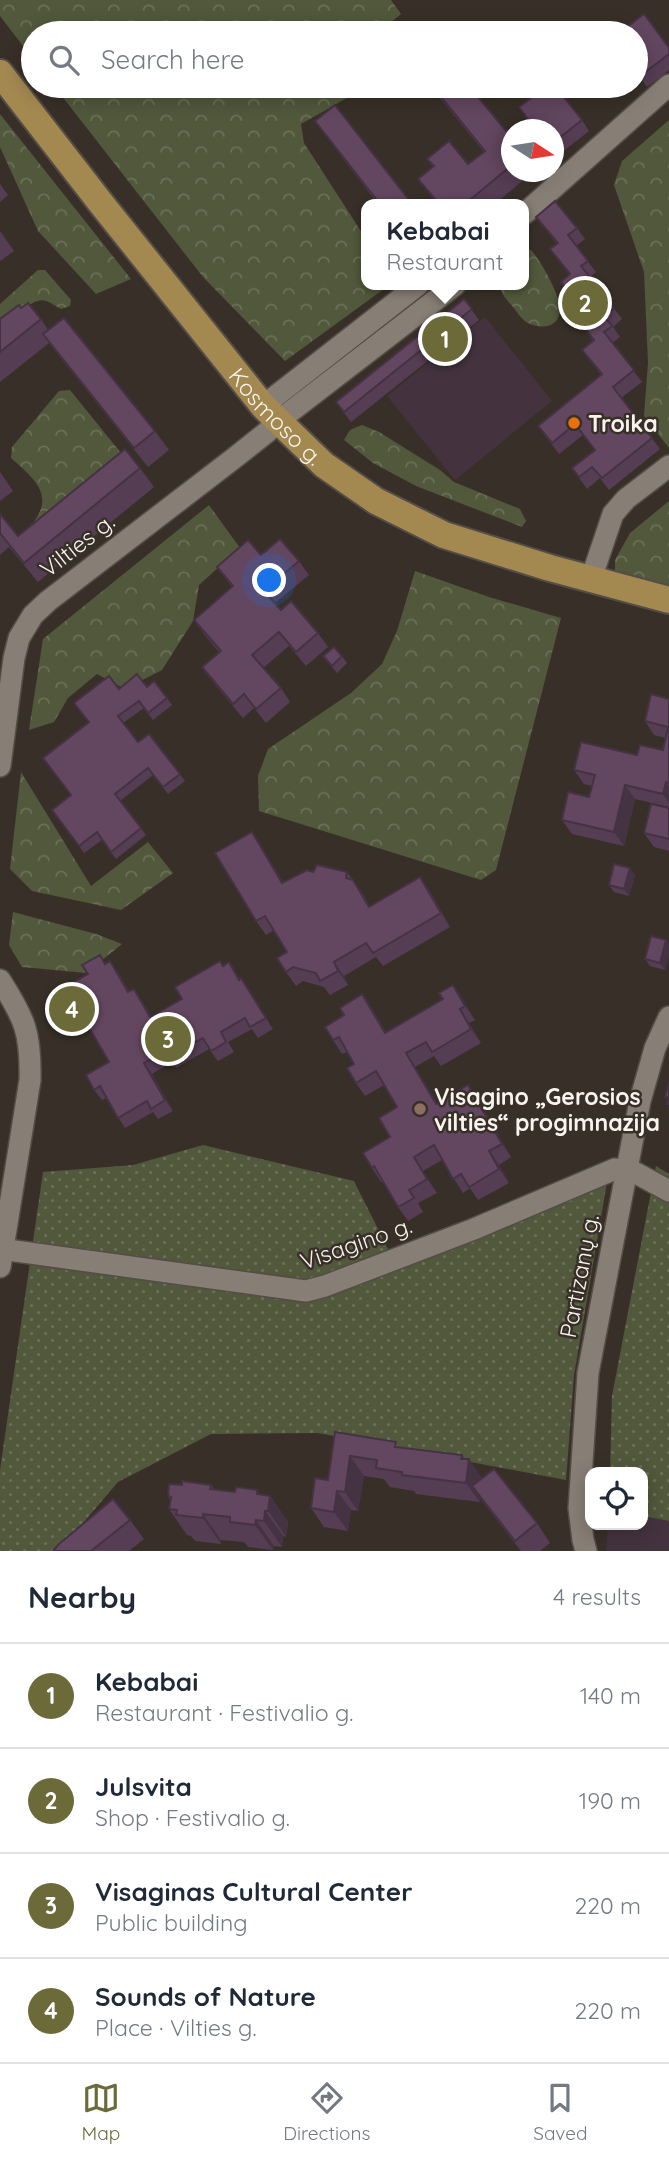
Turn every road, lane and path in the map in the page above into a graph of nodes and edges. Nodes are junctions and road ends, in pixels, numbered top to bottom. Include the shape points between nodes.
1 (0, 73) edge
2 (669, 85) edge
3 (529, 211) edge
4 (412, 290) edge
5 (448, 290) edge
6 (270, 414) junction
7 (669, 466) edge
8 (591, 579) junction
9 (669, 600) edge
10 (0, 766) edge
11 (0, 980) edge
12 (669, 1017) edge
13 (626, 1170) junction
14 (669, 1191) edge
15 (1, 1255) edge
16 (586, 1551) edge

1 - 6 main road, Kosmoso g.
2 - 3 street
4 - 6 street
5 - 6 street
6 - 8 main road, Kosmoso g. via 324,465 418,523 472,545
6 - 10 street, Vilties g. via 267,432 33,615 19,638 14,658
7 - 8 street via 614,514
8 - 9 main road, Kosmoso g.
11 - 15 street via 26,1026 31,1050
12 - 13 street, Partizanų g. via 646,1073
13 - 14 street
13 - 15 street, Visagino g. via 615,1169 474,1229 306,1291
13 - 16 street, Partizanų g. via 587,1373 579,1508

